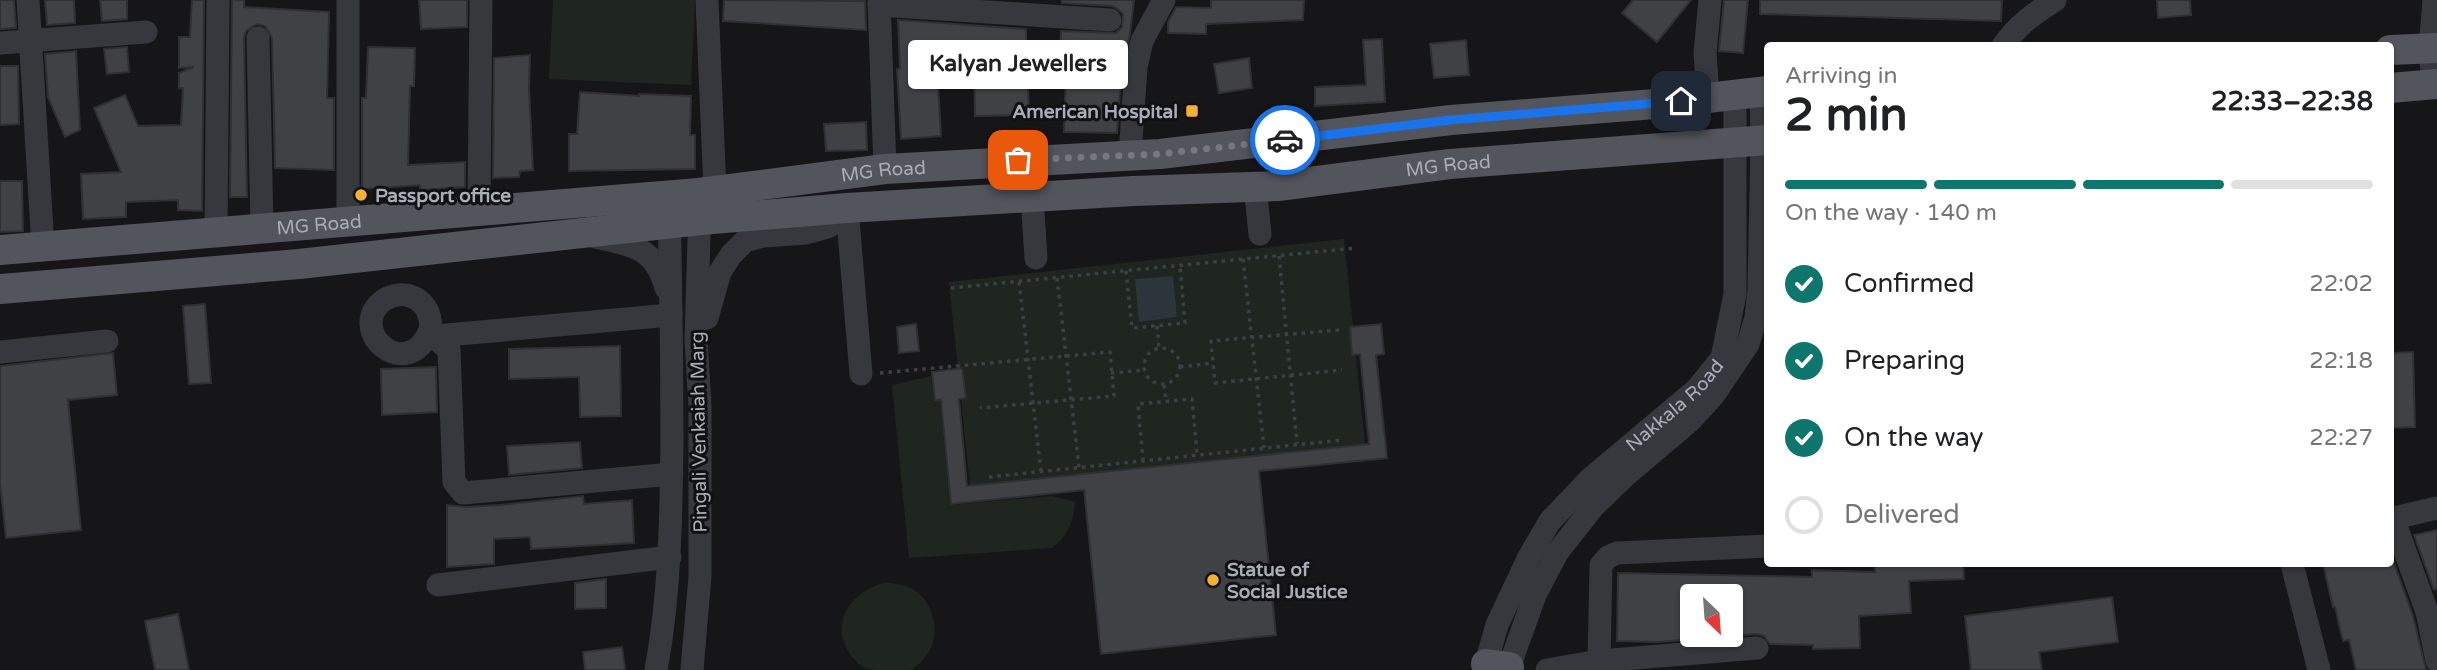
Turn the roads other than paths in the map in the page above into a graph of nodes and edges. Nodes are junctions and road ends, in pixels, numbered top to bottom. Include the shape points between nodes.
1 (27, 0) edge
2 (218, 0) edge
3 (348, 0) edge
4 (481, 0) edge
5 (707, 0) edge
6 (1164, 0) edge
7 (1710, 0) edge
8 (2055, 0) edge
9 (2434, 0) edge
10 (879, 3) edge
11 (1110, 20) dead end
12 (146, 32) dead end
13 (258, 38) dead end
14 (29, 41) junction
15 (2007, 42) edge
16 (0, 43) edge
17 (2433, 49) edge
18 (2394, 50) edge
19 (2435, 85) edge
20 (2394, 88) edge
21 (1743, 93) edge
22 (1755, 141) edge
23 (1130, 155) junction
24 (884, 169) junction
25 (1255, 186) junction
26 (1032, 197) junction
27 (705, 202) junction
28 (847, 208) junction
29 (479, 210) junction
30 (669, 210) junction
31 (348, 221) junction
32 (262, 227) junction
33 (216, 232) junction
34 (582, 233) junction
35 (1260, 234) dead end
36 (43, 248) junction
37 (0, 250) edge
38 (1036, 258) dead end
39 (0, 289) edge
40 (671, 310) junction
41 (696, 340) junction
42 (107, 341) dead end
43 (0, 352) edge
44 (861, 374) road end
45 (672, 474) junction
46 (2437, 508) edge
47 (2394, 519) edge
48 (2394, 524) edge
49 (1764, 546) edge
50 (670, 557) junction
51 (2293, 567) edge
52 (438, 585) dead end
53 (1757, 648) dead end
54 (1599, 661) junction
55 (2437, 661) edge
56 (1497, 668) edge
57 (656, 670) edge
58 (692, 670) edge
59 (1547, 670) edge
60 (2319, 670) edge

1 - 14 street
2 - 33 street
3 - 31 street
4 - 29 street
5 - 27 street, Pingali Venkaiah Marg
6 - 23 street via 1142,41 1136,67
7 - 21 street, Nakkala Road via 1705,53
8 - 15 street via 2028,18
9 - 17 street
10 - 11 street
10 - 24 street
12 - 14 street
13 - 32 street
14 - 16 street
14 - 36 street
17 - 18 main road
17 - 19 street
19 - 20 main road
21 - 22 street, Nakkala Road
21 - 23 main road, MG Road
22 - 25 main road, MG Road via 1450,164
22 - 56 street, Nakkala Road via 1759,290 1748,344 1698,413 1593,507 1557,553
23 - 24 main road, MG Road
24 - 27 main road, MG Road
25 - 26 main road, MG Road
25 - 35 street
26 - 28 main road, MG Road
26 - 38 street
27 - 28 main road, MG Road
27 - 30 main road, MG Road
27 - 41 street, Pingali Venkaiah Marg
28 - 41 street via 828,227 745,241 720,272 709,314
28 - 44 street
29 - 30 main road, MG Road
29 - 31 main road, MG Road
30 - 34 main road, MG Road
30 - 40 street, Pingali Venkaiah Marg
31 - 32 main road, MG Road
32 - 33 main road, MG Road
33 - 36 main road, MG Road
34 - 39 main road, MG Road via 299,264
34 - 40 street via 644,252 659,265
36 - 37 main road, MG Road
40 - 45 street, Pingali Venkaiah Marg
40 - 45 street via 433,333 449,351 454,482 463,493
41 - 58 street, Pingali Venkaiah Marg via 700,576
42 - 43 street
45 - 50 street, Pingali Venkaiah Marg
46 - 47 street
48 - 55 street via 2427,612
49 - 54 street via 1608,557 1601,565
50 - 52 street
50 - 57 street, Pingali Venkaiah Marg
51 - 60 street
53 - 54 street
54 - 59 street

